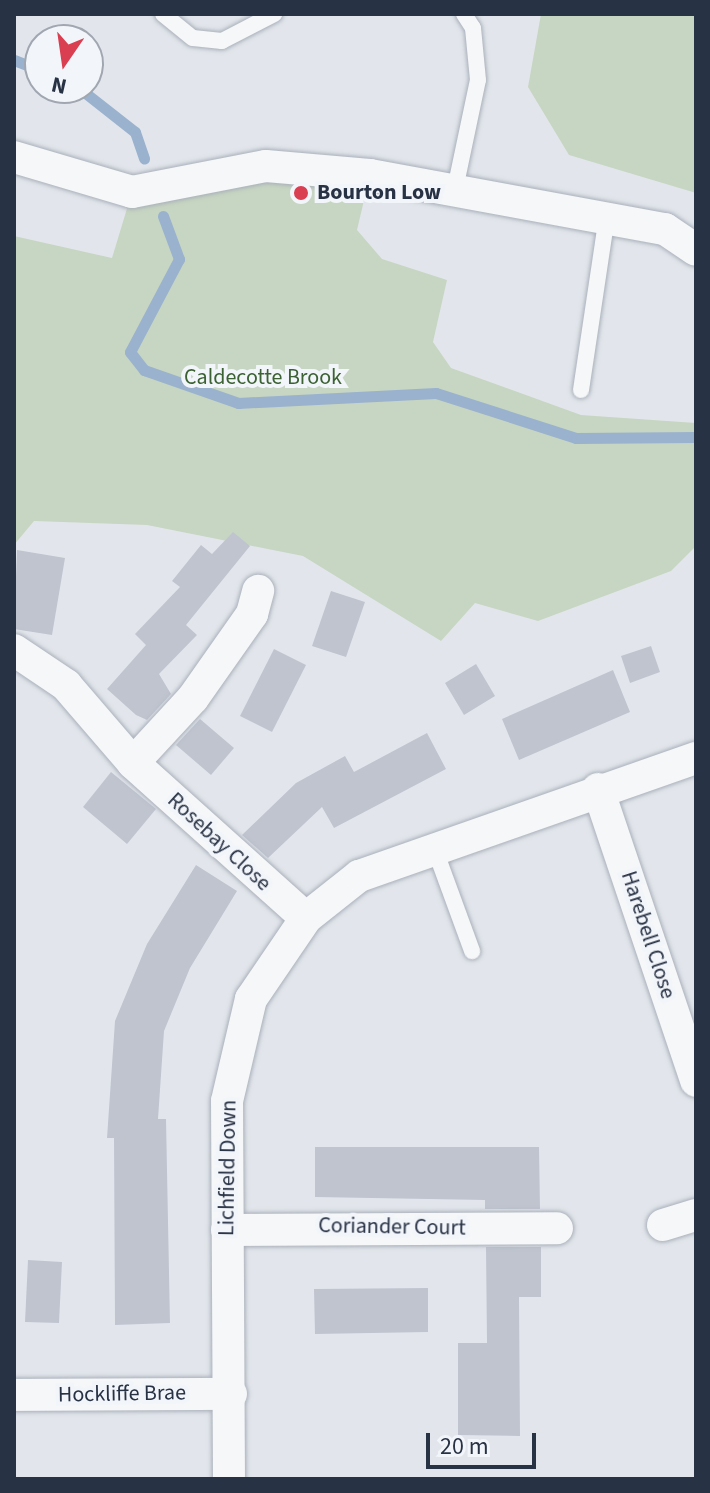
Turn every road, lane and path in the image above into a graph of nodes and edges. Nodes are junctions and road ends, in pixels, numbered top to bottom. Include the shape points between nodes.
1 (163, 14) edge
2 (274, 14) edge
3 (464, 14) edge
4 (14, 157) edge
5 (455, 189) junction
6 (607, 217) junction
7 (696, 250) edge
8 (581, 390) dead end
9 (258, 591) dead end
10 (14, 650) edge
11 (696, 758) edge
12 (133, 763) junction
13 (598, 789) junction
14 (433, 845) junction
15 (306, 918) junction
16 (472, 951) dead end
17 (696, 1081) edge
18 (696, 1215) edge
19 (663, 1225) dead end
20 (557, 1228) dead end
21 (227, 1230) junction
22 (231, 1394) junction
23 (14, 1395) edge
24 (229, 1479) edge

1 - 2 lane via 193,38 222,41
3 - 5 lane via 473,28 478,80
4 - 5 street via 132,192 266,166
5 - 6 street
6 - 7 street via 665,229
6 - 8 lane
9 - 12 street via 252,614 193,698
10 - 12 street, Rosebay Close via 66,685
11 - 13 street, Lichfield Down
12 - 15 street, Rosebay Close
13 - 14 street, Lichfield Down
13 - 17 street, Harebell Close
14 - 15 street, Lichfield Down via 359,876
14 - 16 lane
15 - 21 street, Lichfield Down via 251,999 227,1101
18 - 19 street
20 - 21 street, Coriander Court
21 - 22 street, Lichfield Down
22 - 23 street, Hockliffe Brae
22 - 24 street, Lichfield Down

